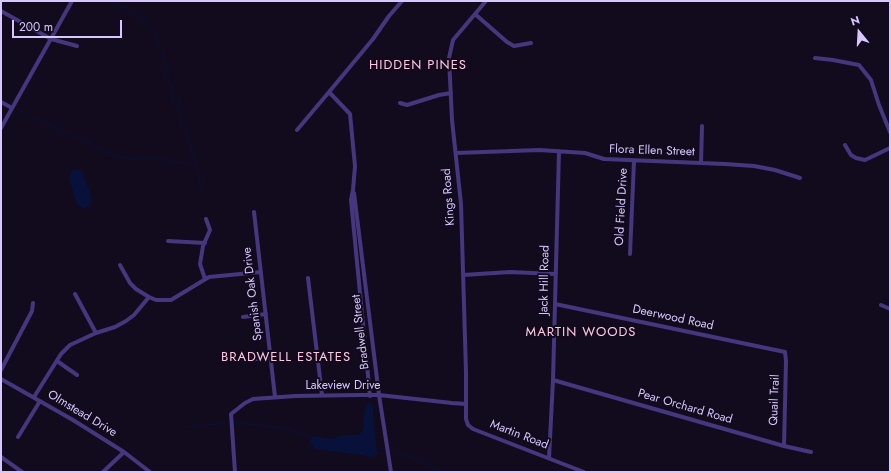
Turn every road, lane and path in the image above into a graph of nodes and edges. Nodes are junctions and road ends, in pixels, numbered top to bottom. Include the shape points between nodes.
1 (72, 1) edge
2 (402, 1) edge
3 (486, 1) edge
4 (1, 11) edge
5 (475, 14) junction
6 (51, 39) junction
7 (531, 43) dead end
8 (77, 46) dead end
9 (815, 58) dead end
10 (329, 92) junction
11 (451, 93) junction
12 (1, 102) edge
13 (400, 103) dead end
14 (12, 108) junction
15 (702, 126) dead end
16 (1, 128) edge
17 (297, 130) dead end
18 (890, 132) edge
19 (845, 145) dead end
20 (890, 148) edge
21 (559, 151) junction
22 (456, 153) junction
23 (634, 161) junction
24 (701, 163) junction
25 (800, 178) dead end
26 (353, 190) junction
27 (254, 212) dead end
28 (206, 219) dead end
29 (168, 241) dead end
30 (205, 243) junction
31 (630, 254) dead end
32 (120, 265) dead end
33 (261, 272) junction
34 (555, 274) junction
35 (463, 275) junction
36 (308, 278) dead end
37 (205, 279) junction
38 (75, 294) dead end
39 (149, 297) junction
40 (32, 303) dead end
41 (555, 304) junction
42 (881, 305) dead end
43 (890, 309) edge
44 (266, 314) junction
45 (243, 316) dead end
46 (96, 333) junction
47 (785, 354) joint
48 (271, 357) junction
49 (249, 360) dead end
50 (57, 361) junction
51 (1, 370) edge
52 (77, 375) dead end
53 (1, 379) edge
54 (553, 380) junction
55 (322, 395) junction
56 (379, 395) junction
57 (370, 396) junction
58 (34, 397) junction
59 (276, 397) junction
60 (40, 401) junction
61 (466, 404) junction
62 (18, 437) dead end
63 (784, 446) junction
64 (124, 452) junction
65 (811, 452) dead end
66 (1, 457) edge
67 (549, 458) junction
68 (22, 472) edge
69 (103, 472) edge
70 (150, 472) edge
71 (235, 472) edge
72 (391, 472) edge
73 (584, 472) edge

1 - 6 street
2 - 10 street
3 - 5 street, Kings Road
4 - 6 street
5 - 7 street via 514,46
5 - 11 street, Kings Road via 451,45
6 - 8 street
6 - 14 street
9 - 18 street via 859,65 871,80
10 - 17 street
10 - 26 street, Bradwell Street via 350,114 355,157
11 - 13 street via 407,105
11 - 22 street, Kings Road
12 - 14 street
14 - 16 street
15 - 24 street
19 - 20 street via 856,158 865,160
21 - 22 street, Flora Ellen Street
21 - 23 street, Flora Ellen Street
21 - 34 street, Jack Hill Road
22 - 35 street, Kings Road via 461,204
23 - 24 street, Flora Ellen Street
23 - 31 street, Old Field Drive
24 - 25 street, Flora Ellen Street via 754,166
26 - 56 street, Bradwell Street
26 - 57 street, Bradwell Street via 351,200
27 - 33 street, Spanish Oak Drive
28 - 30 street via 210,230
29 - 30 street
30 - 37 street via 200,257
32 - 39 street via 130,283
33 - 37 street
33 - 44 street, Spanish Oak Drive
34 - 35 street via 510,272
34 - 41 street, Jack Hill Road
35 - 61 street, Kings Road
36 - 55 street
37 - 39 street via 171,300 156,300
38 - 46 street
39 - 46 street via 126,321
40 - 51 street via 32,311
41 - 47 street, Deerwood Road via 778,350
41 - 54 street, Jack Hill Road
42 - 43 street
44 - 45 street
44 - 48 street, Spanish Oak Drive
46 - 50 street via 70,345
47 - 63 street, Quail Trail
48 - 49 street
48 - 59 street, Spanish Oak Drive
50 - 52 street
50 - 58 street
53 - 58 street, Olmstead Drive
54 - 63 street, Pear Orchard Road
54 - 67 street, Jack Hill Road
55 - 57 street, Lakeview Drive
55 - 59 street, Lakeview Drive
56 - 57 street, Lakeview Drive
56 - 61 street, Lakeview Drive
56 - 72 street, Bradwell Street
58 - 60 street, Olmstead Drive
59 - 71 street, Lakeview Drive via 253,399 231,414
60 - 62 street
60 - 64 street, Olmstead Drive
61 - 67 street, Martin Road via 468,425
63 - 65 street, Pear Orchard Road
64 - 69 street
64 - 70 street, Olmstead Drive
66 - 68 street
67 - 73 street, Martin Road

